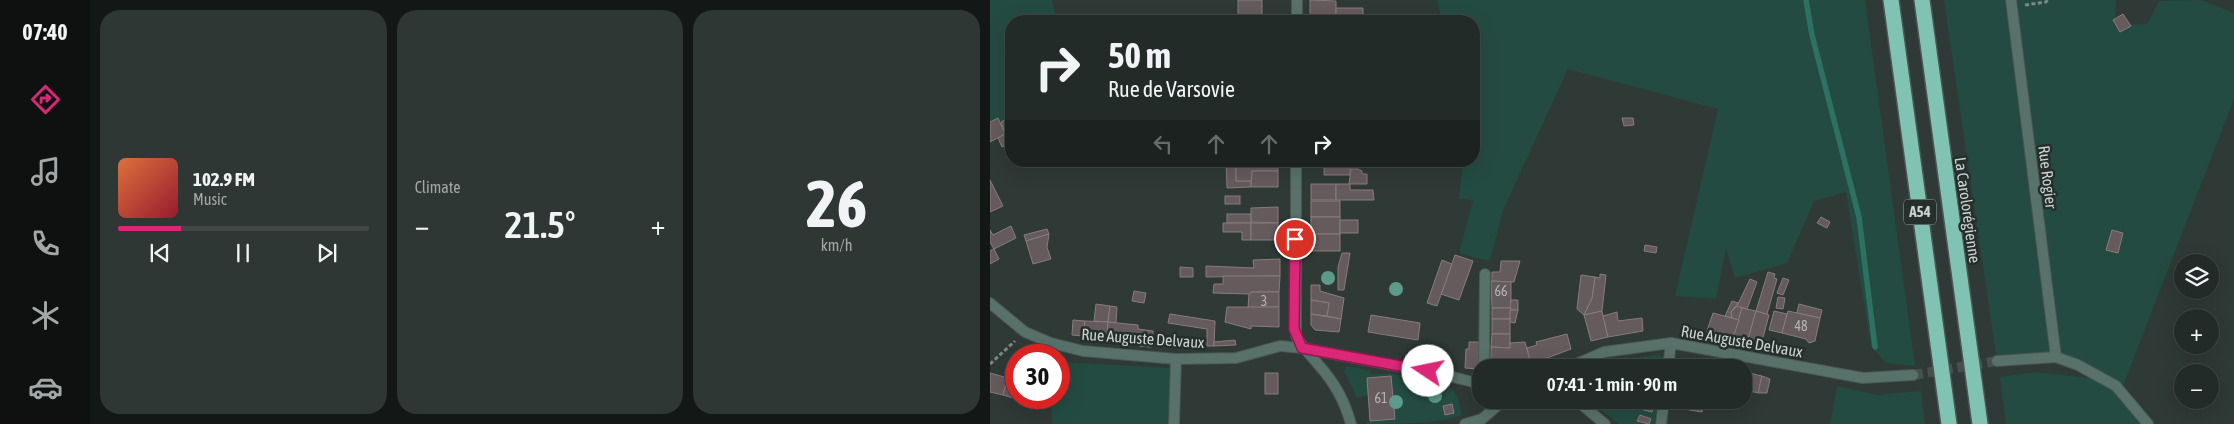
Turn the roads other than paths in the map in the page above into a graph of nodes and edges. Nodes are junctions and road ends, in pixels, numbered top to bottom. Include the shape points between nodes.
1 (1297, 0) edge
2 (1891, 0) edge
3 (1922, 0) edge
4 (2011, 3) edge
5 (1297, 15) edge
6 (1296, 167) edge
7 (1485, 274) dead end
8 (990, 303) edge
9 (1671, 344) junction
10 (1302, 348) junction
11 (2056, 357) junction
12 (1176, 359) junction
13 (1484, 359) edge
14 (1588, 359) edge
15 (1669, 359) edge
16 (1997, 361) tunnel mouth
17 (1913, 375) tunnel mouth
18 (1472, 382) edge
19 (1495, 409) edge
20 (1587, 409) edge
21 (1663, 409) edge
22 (1482, 421) edge
23 (1174, 424) edge
24 (1351, 424) edge
25 (1465, 424) edge
26 (1605, 424) edge
27 (1661, 424) edge
28 (1949, 424) edge
29 (1980, 424) edge
30 (2148, 424) edge

1 - 5 street
2 - 28 highway, A54
3 - 29 highway, La Carolorégienne / A54
4 - 11 street, Rue Rogier
6 - 10 street via 1294,329
7 - 13 street
8 - 12 street, Rue Auguste Delvaux via 1025,332 1050,343 1083,351
9 - 14 street, Rue Auguste Delvaux via 1604,352
9 - 15 street
9 - 17 street, Rue Auguste Delvaux via 1863,378
10 - 12 street, Rue Auguste Delvaux via 1280,346 1236,358
10 - 18 street, Rue Auguste Delvaux
10 - 24 street via 1338,390
11 - 16 street
11 - 30 street via 2116,386
12 - 23 street
19 - 22 street
20 - 26 street
21 - 27 street
22 - 25 street

